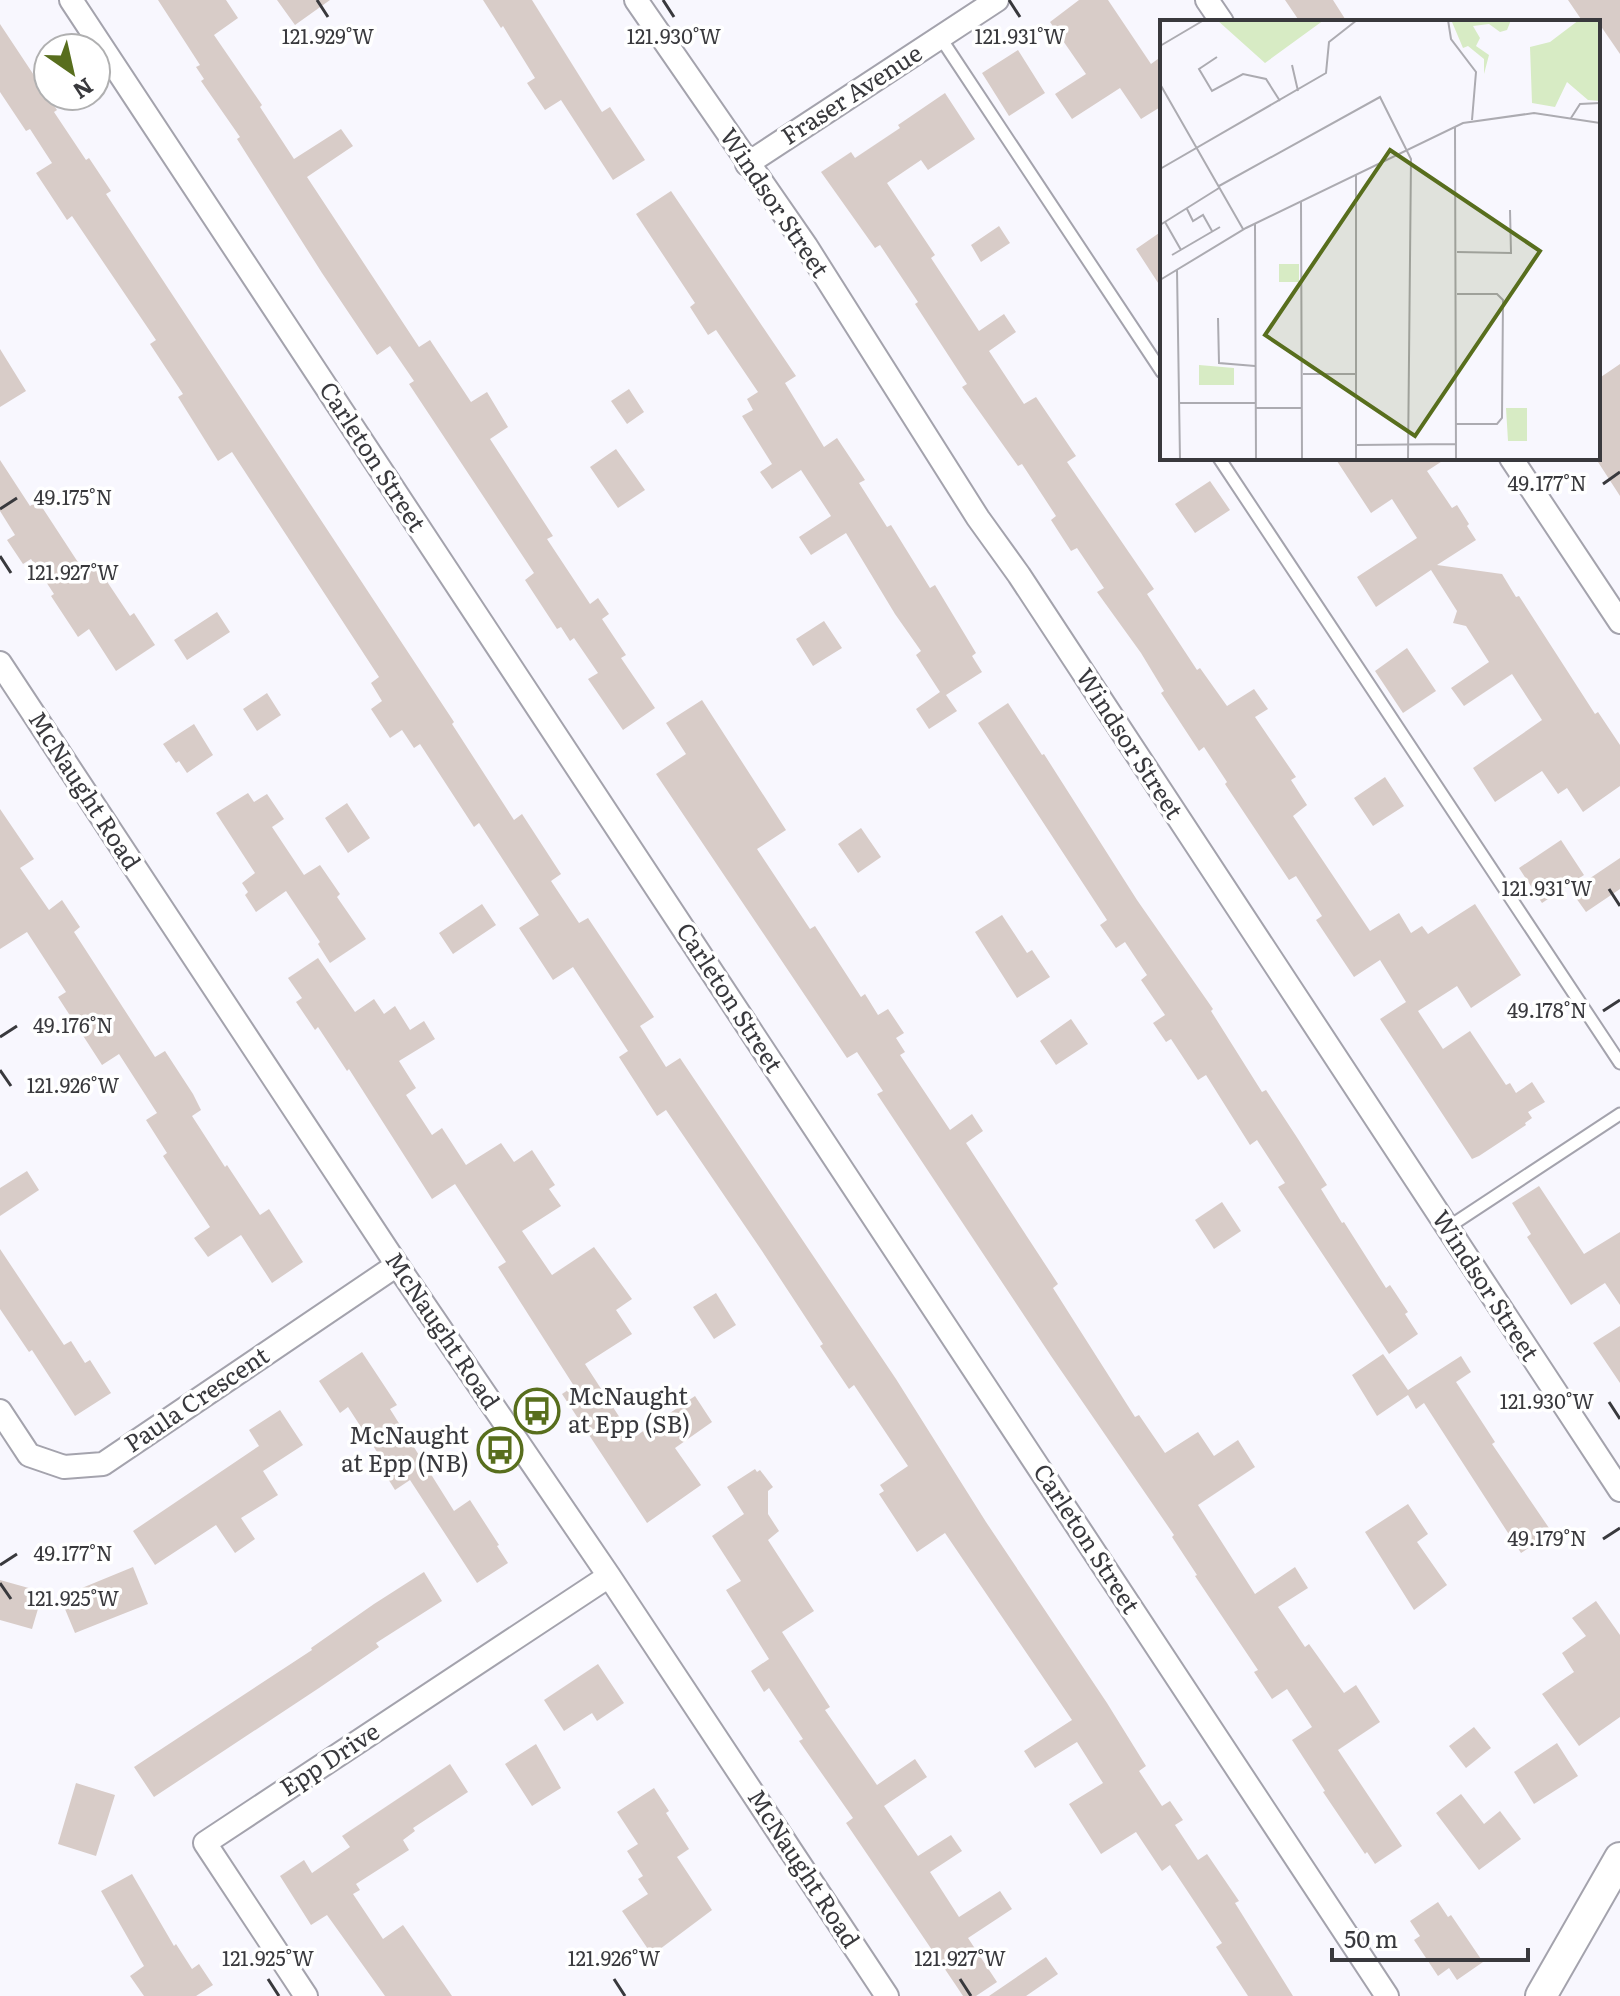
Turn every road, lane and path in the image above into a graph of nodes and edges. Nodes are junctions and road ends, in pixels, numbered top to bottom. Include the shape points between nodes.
1 (71, 0) edge
2 (636, 0) edge
3 (997, 0) edge
4 (1207, 0) edge
5 (1221, 20) edge
6 (940, 37) junction
7 (747, 164) junction
8 (1160, 369) edge
9 (1220, 460) edge
10 (1512, 460) edge
11 (1620, 622) edge
12 (0, 663) edge
13 (1620, 1063) edge
14 (1620, 1114) edge
15 (1447, 1228) junction
16 (397, 1265) junction
17 (0, 1411) edge
18 (1620, 1490) edge
19 (609, 1576) junction
20 (1620, 1858) edge
21 (306, 1996) edge
22 (887, 1996) edge
23 (1387, 1996) edge
24 (1541, 1996) edge

1 - 23 street, Carleton Street
2 - 7 street, Windsor Street
3 - 6 street, Fraser Avenue
4 - 5 street
6 - 7 street, Fraser Avenue
6 - 8 lane
7 - 15 street, Windsor Street via 806,246 978,518
9 - 13 lane
10 - 11 street
12 - 16 street, McNaught Road
14 - 15 lane
15 - 18 street, Windsor Street
16 - 17 street, Paula Crescent via 103,1464 64,1467 29,1455
16 - 19 street, McNaught Road
19 - 21 street, Epp Drive via 205,1843
19 - 22 street, McNaught Road
20 - 24 main road

